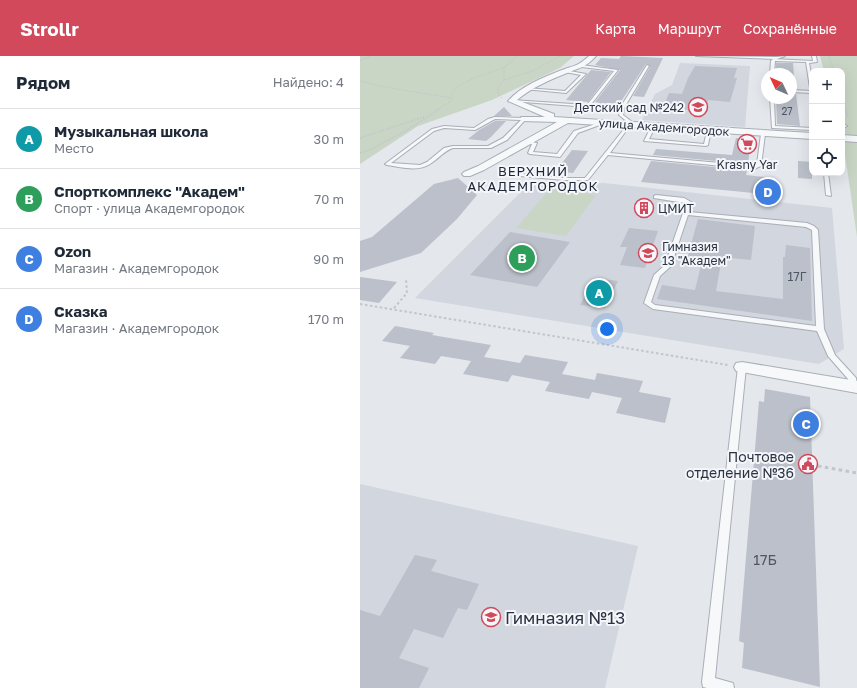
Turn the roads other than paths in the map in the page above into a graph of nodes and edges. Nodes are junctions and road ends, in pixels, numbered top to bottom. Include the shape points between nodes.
1 (593, 56) edge
2 (698, 56) edge
3 (783, 56) edge
4 (814, 56) edge
5 (807, 62) junction
6 (582, 66) junction
7 (647, 66) dead end
8 (772, 68) edge
9 (565, 71) junction
10 (809, 72) edge
11 (526, 89) junction
12 (797, 91) edge
13 (809, 92) edge
14 (512, 101) junction
15 (772, 104) edge
16 (524, 120) junction
17 (565, 121) junction
18 (603, 123) junction
19 (632, 125) junction
20 (653, 127) junction
21 (809, 129) edge
22 (710, 131) junction
23 (763, 134) junction
24 (809, 136) edge
25 (845, 138) edge
26 (857, 139) edge
27 (528, 142) junction
28 (607, 154) junction
29 (467, 174) dead end
30 (511, 174) dead end
31 (826, 176) edge
32 (829, 195) dead end
33 (656, 197) dead end
34 (686, 213) junction
35 (820, 329) junction
36 (742, 367) joint
37 (855, 387) edge
38 (728, 688) edge

1 - 6 street
2 - 3 lane
4 - 5 lane via 815,62
5 - 8 lane via 774,60
5 - 10 lane
6 - 9 street
6 - 14 lane via 616,70 588,106
7 - 19 lane via 622,108 622,115
9 - 11 street
9 - 11 lane via 584,74 566,92
11 - 14 street
12 - 13 lane
14 - 17 street
15 - 21 lane via 773,127
16 - 16 lane via 505,139 488,147 446,149 421,167 387,164 436,128 471,129 479,128 490,119
16 - 17 street, улица Академгородок
17 - 18 street, улица Академгородок
17 - 27 street
18 - 19 street, улица Академгородок
18 - 27 lane via 576,132 558,156 530,153 535,143
19 - 20 street, улица Академгородок
19 - 28 lane
20 - 22 street, улица Академгородок
20 - 22 lane via 646,140 706,145
22 - 23 street, улица Академгородок
23 - 24 street, улица Академгородок
23 - 28 lane via 759,165 754,168
25 - 26 street
27 - 29 street
28 - 30 lane via 586,179
31 - 32 lane
33 - 34 lane via 688,202
34 - 35 lane via 812,227 815,230
34 - 35 lane via 668,266 657,275 646,303 653,307
35 - 37 lane via 832,356 852,378
36 - 37 street
36 - 38 lane via 708,682

